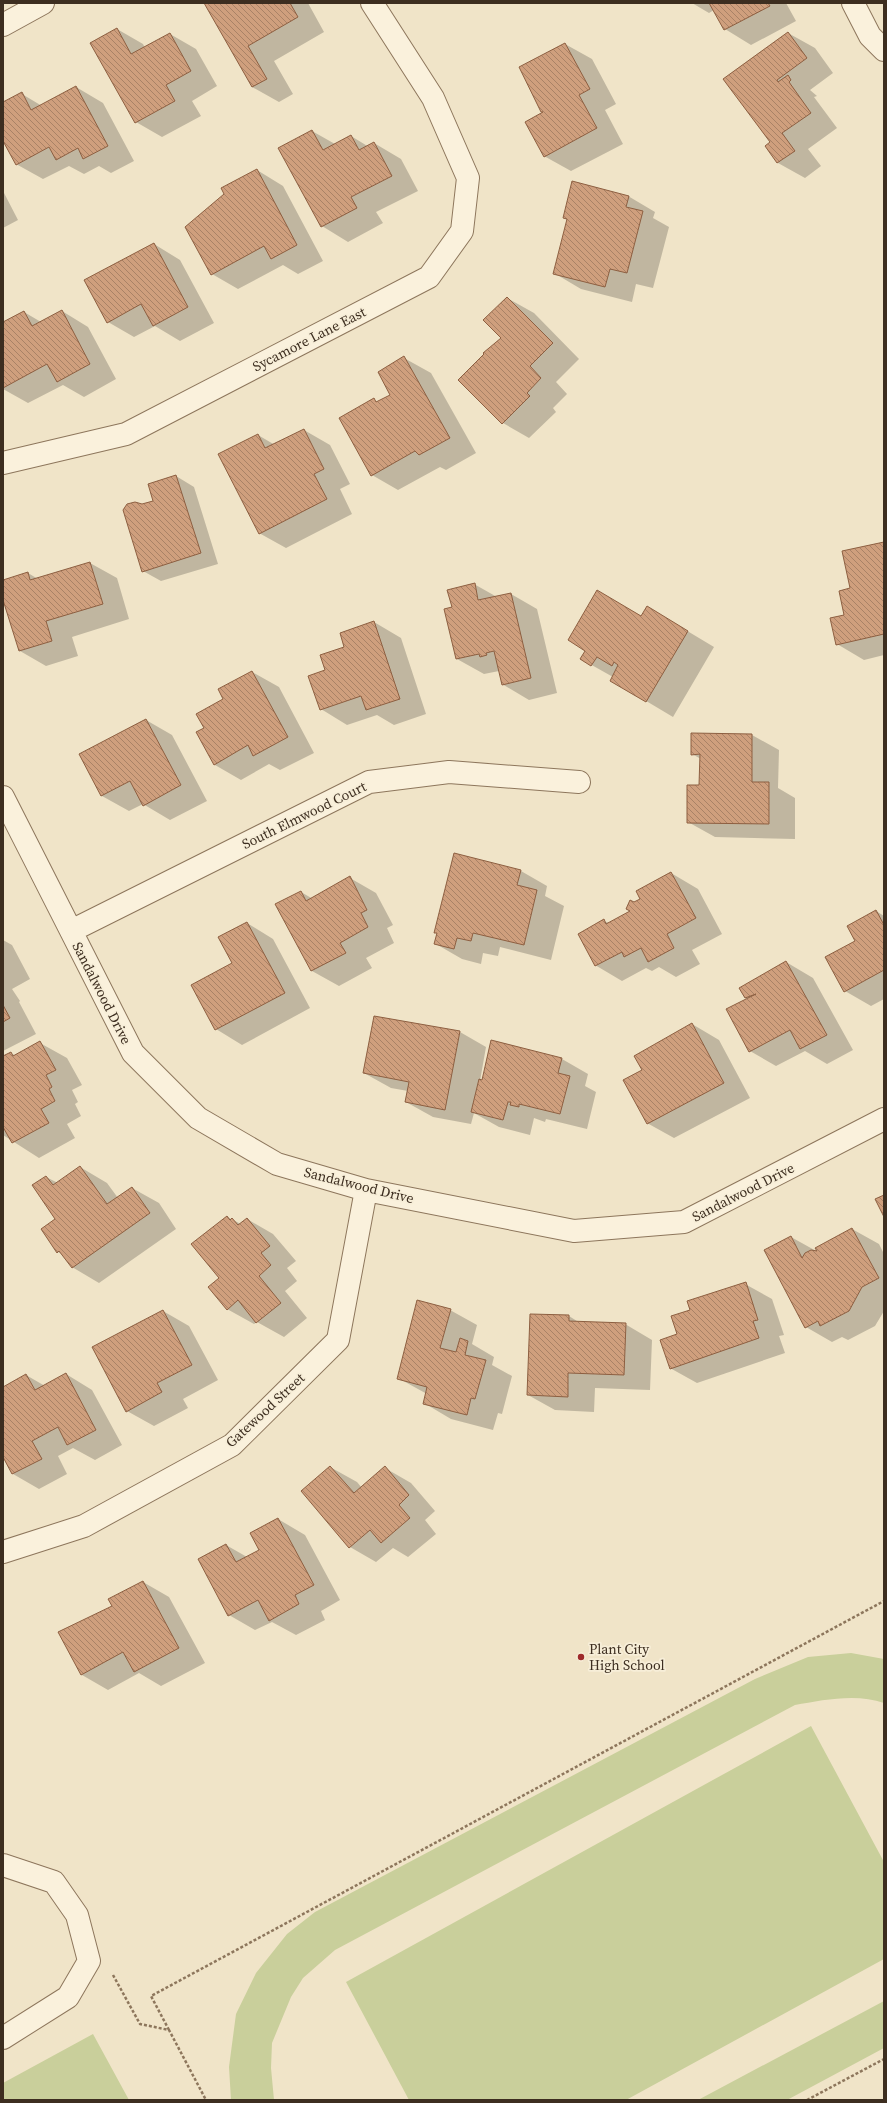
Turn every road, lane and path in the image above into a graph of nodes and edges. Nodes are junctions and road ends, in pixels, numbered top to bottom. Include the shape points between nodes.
1 (43, 3) edge
2 (372, 3) edge
3 (853, 3) edge
4 (3, 25) edge
5 (884, 50) edge
6 (3, 463) edge
7 (579, 782) dead end
8 (3, 797) edge
9 (71, 931) junction
10 (884, 1119) edge
11 (366, 1190) junction
12 (3, 1552) edge
13 (884, 1600) edge
14 (3, 1865) edge
15 (113, 1975) dead end
16 (169, 2030) junction
17 (3, 2038) edge
18 (884, 2058) edge
19 (206, 2100) edge
20 (807, 2100) edge

1 - 4 street
2 - 6 street, Sycamore Lane East via 432,98 468,178 462,231 429,277 126,434
3 - 5 street via 870,36
7 - 9 street, South Elmwood Court via 449,772 369,782
8 - 9 street, Sandalwood Drive
9 - 11 street, Sandalwood Drive via 133,1053 198,1118 277,1164
10 - 11 street, Sandalwood Drive via 684,1222 574,1231
11 - 12 street, Gatewood Street via 338,1340 232,1445 84,1526
13 - 16 path via 150,1996
14 - 17 street via 54,1882 77,1915 89,1961 68,1997
15 - 16 path via 140,2024
16 - 19 path
18 - 20 path

